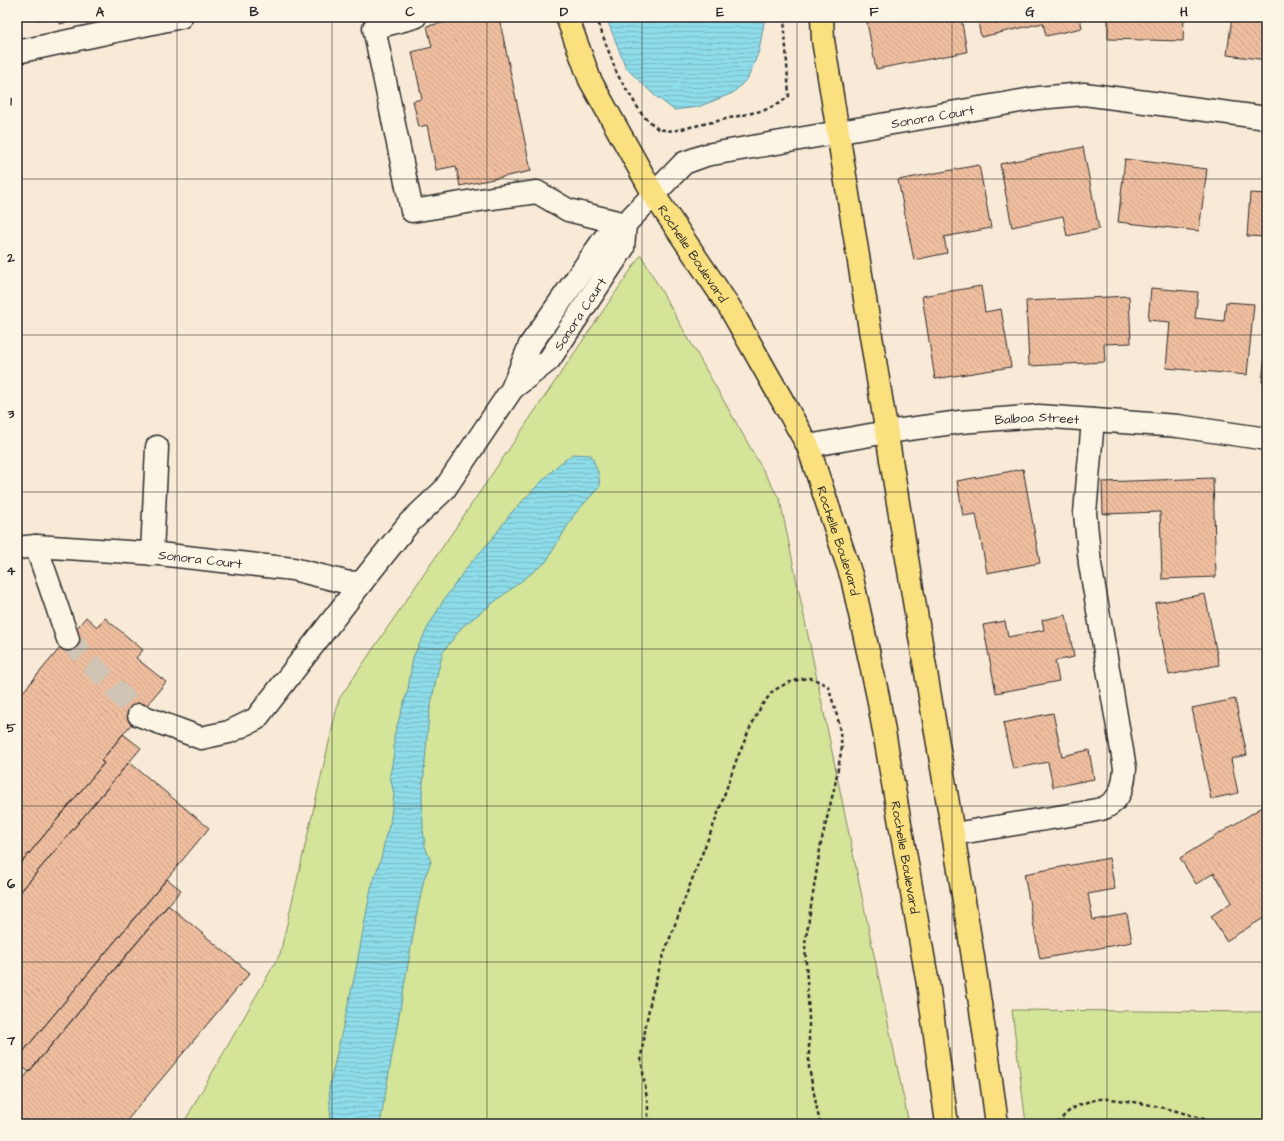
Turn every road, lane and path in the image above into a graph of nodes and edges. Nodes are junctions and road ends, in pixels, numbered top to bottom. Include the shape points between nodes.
1 (181, 17) edge
2 (415, 17) edge
3 (566, 17) edge
4 (596, 17) edge
5 (784, 17) edge
6 (822, 17) edge
7 (17, 52) edge
8 (1267, 118) edge
9 (838, 132) junction
10 (654, 195) junction
11 (625, 224) junction
12 (1093, 420) junction
13 (887, 432) junction
14 (1267, 439) edge
15 (808, 446) junction
16 (157, 447) dead end
17 (26, 547) edge
18 (152, 554) junction
19 (362, 582) junction
20 (68, 639) tunnel mouth
21 (139, 715) tunnel mouth
22 (954, 834) junction
23 (648, 1124) edge
24 (820, 1124) edge
25 (947, 1124) edge
26 (997, 1124) edge
27 (1058, 1124) edge
28 (1219, 1124) edge

1 - 7 street
2 - 11 street via 374,28 412,211 537,192 568,210
3 - 10 main road, Rochelle Boulevard via 590,80
4 - 5 path via 616,74 643,116 658,129 673,131 765,110 789,96
6 - 9 main road
8 - 9 street, Sonora Court via 1084,94 1038,98
9 - 10 street, Sonora Court via 706,155 684,163
9 - 13 main road
10 - 11 street, Sonora Court
10 - 15 main road, Rochelle Boulevard via 730,308
11 - 19 street, Sonora Court via 604,239 530,345 512,389 444,490 409,522
12 - 13 street, Balboa Street via 1038,416 960,422
12 - 14 street, Balboa Street via 1178,426
12 - 22 street via 1086,528 1125,768 1119,796 1106,807 1088,812
13 - 15 street, Balboa Street
13 - 22 main road
15 - 25 main road, Rochelle Boulevard via 852,578 876,689 929,990
16 - 18 street
17 - 18 street, Sonora Court
17 - 20 street, Sonora Court
18 - 19 street, Sonora Court via 293,569 349,583
19 - 21 street, Sonora Court via 256,719 230,732 201,738
22 - 26 main road
23 - 24 path via 641,1057 652,994 662,959 736,761 762,705 773,691 786,683 812,678 828,686 838,719 842,747 836,785 821,843 805,944 809,1068
27 - 28 path via 1067,1112 1077,1106 1096,1099 1114,1099 1165,1108

